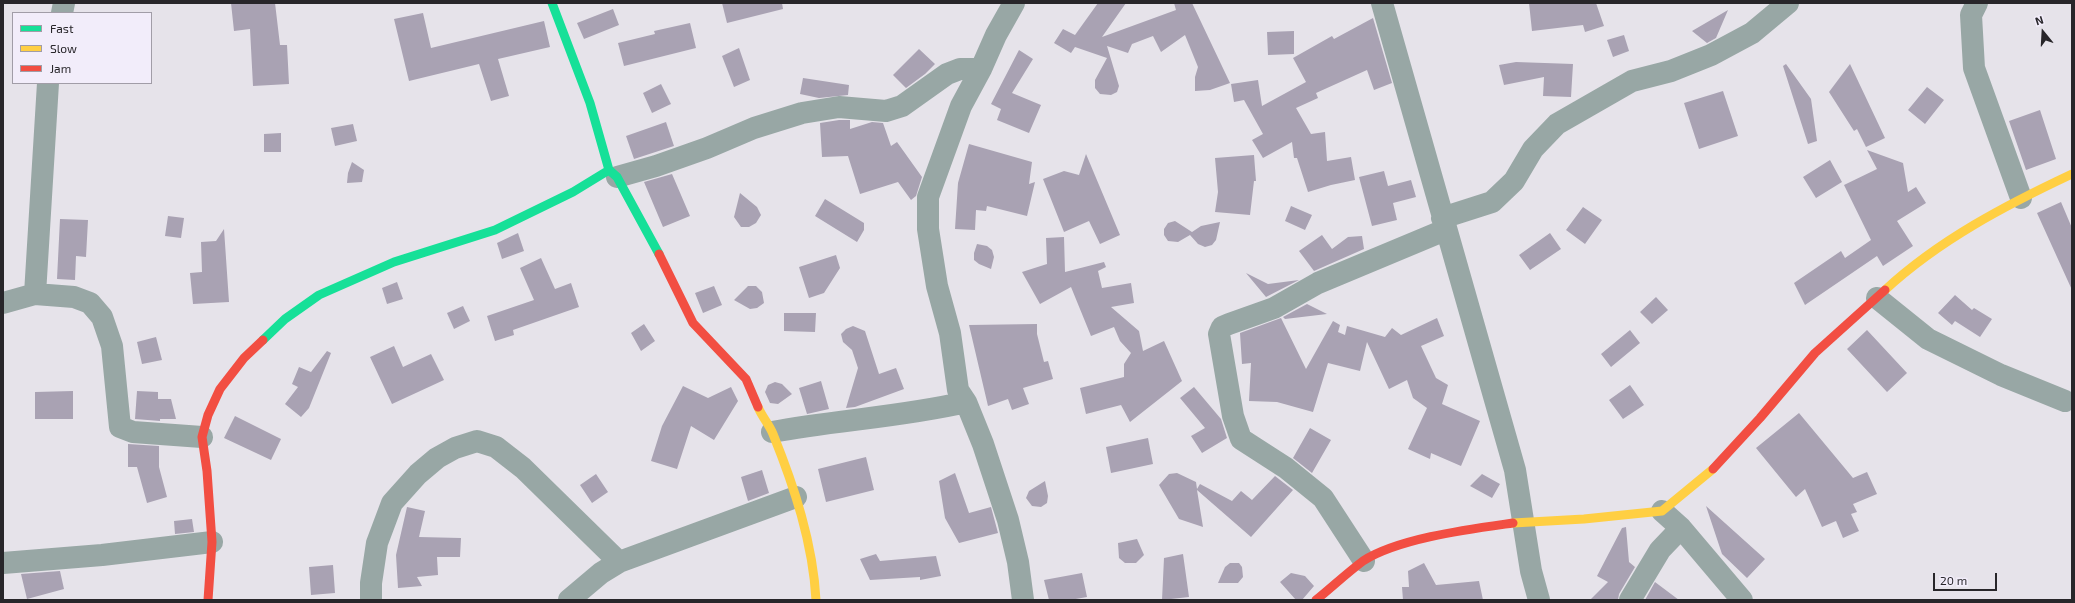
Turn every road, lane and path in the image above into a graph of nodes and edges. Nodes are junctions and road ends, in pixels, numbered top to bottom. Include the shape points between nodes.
1 (552, 3) edge
2 (1014, 3) edge
3 (1382, 3) edge
4 (1788, 3) edge
5 (1977, 3) edge
6 (981, 68) junction
7 (48, 84) edge
8 (613, 174) junction
9 (2072, 174) edge
10 (2021, 198) junction
11 (1444, 224) junction
12 (35, 294) junction
13 (1877, 298) junction
14 (3, 302) edge
15 (2065, 401) dead end
16 (966, 402) junction
17 (772, 432) junction
18 (202, 437) junction
19 (796, 497) junction
20 (1662, 511) junction
21 (1524, 522) junction
22 (1681, 528) junction
23 (212, 542) junction
24 (1364, 561) junction
25 (619, 562) junction
26 (3, 563) edge
27 (208, 600) edge
28 (371, 600) edge
29 (569, 600) edge
30 (816, 600) edge
31 (1023, 600) edge
32 (1316, 600) edge
33 (1539, 600) edge
34 (1630, 600) edge
35 (1742, 600) edge

1 - 8 street
2 - 6 street
3 - 11 street
4 - 11 street via 1752,33 1671,71 1632,81 1557,124 1533,149 1514,181 1492,202
5 - 10 street via 1971,15 1974,68
6 - 8 street via 960,69 947,74 902,106 886,111 839,107 802,112 656,166
6 - 16 street via 961,106 928,197 928,230 937,286 950,333 958,390
7 - 12 street
8 - 17 street via 671,276 693,322 746,379 760,415
8 - 18 street via 495,230 394,262 319,295 285,319 244,358 220,389 208,415
9 - 10 street
10 - 13 street via 1978,222 1912,266
11 - 21 street via 1514,470
11 - 24 street via 1318,283 1274,308 1222,327 1219,334 1233,416 1242,439 1286,468 1323,498
12 - 14 street
12 - 18 street via 74,297 90,303 102,318 112,346 120,427 133,432
13 - 15 street via 1928,340 2001,375
13 - 20 street via 1815,353 1712,470
16 - 17 street via 926,411 811,424
16 - 31 street via 984,444 1008,520 1018,562
17 - 19 street
18 - 23 street
19 - 25 street
19 - 30 street via 815,578
20 - 21 street
20 - 22 street
21 - 24 street via 1469,529 1428,538 1390,549
21 - 33 street via 1531,571
22 - 34 street via 1660,550
22 - 35 street
23 - 26 street
23 - 27 street
24 - 32 street
25 - 28 street via 523,468 496,447 477,441 455,448 437,458 418,474 392,503 377,543
25 - 29 street via 601,573

